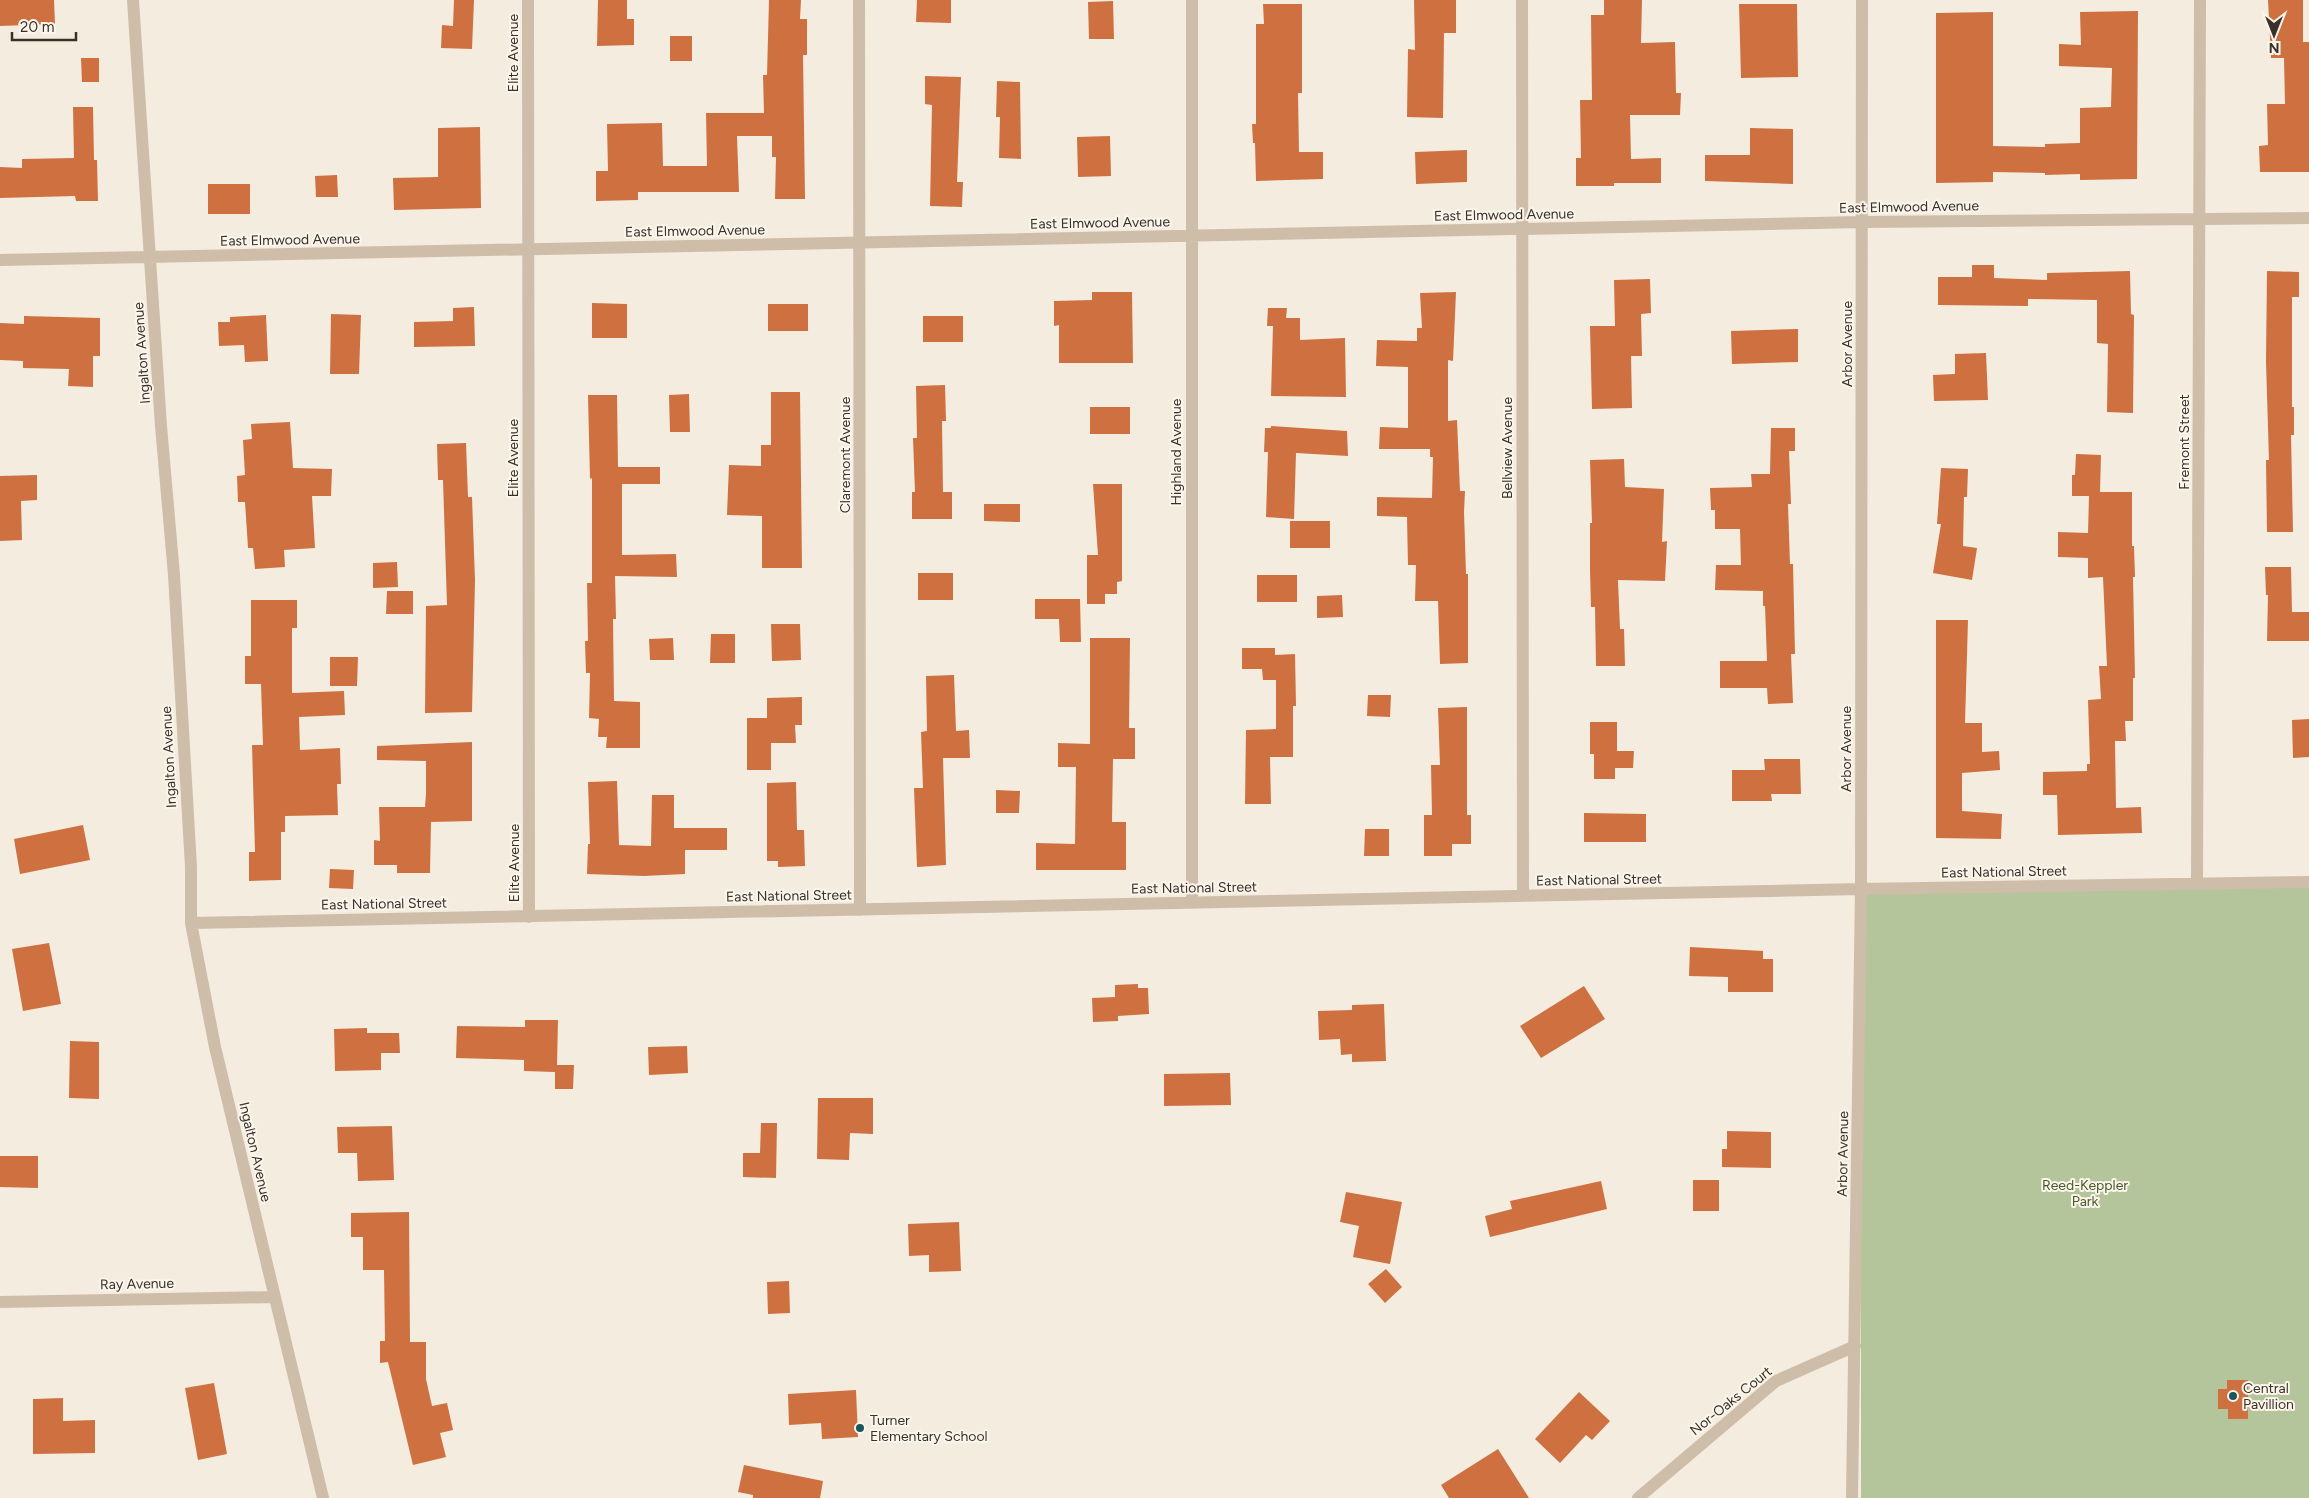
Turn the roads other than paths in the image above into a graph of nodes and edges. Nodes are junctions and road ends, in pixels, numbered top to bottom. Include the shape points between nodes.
1 (133, 0) edge
2 (528, 0) edge
3 (859, 0) edge
4 (1192, 0) edge
5 (1522, 0) edge
6 (1862, 0) edge
7 (2200, 0) edge
8 (2309, 218) edge
9 (2200, 219) junction
10 (1862, 222) junction
11 (1522, 229) junction
12 (1191, 236) junction
13 (860, 243) junction
14 (528, 250) junction
15 (151, 258) junction
16 (0, 260) edge
17 (2309, 882) edge
18 (2197, 884) junction
19 (1861, 889) junction
20 (1523, 896) junction
21 (1192, 903) junction
22 (860, 910) junction
23 (529, 917) junction
24 (191, 923) junction
25 (274, 1297) junction
26 (0, 1302) edge
27 (1855, 1346) junction
28 (323, 1498) edge
29 (1638, 1498) edge
30 (1852, 1498) edge

1 - 15 street, Ingalton Avenue
2 - 14 street, Elite Avenue
3 - 13 street, Claremont Avenue
4 - 12 street, Highland Avenue
5 - 11 street, Bellview Avenue
6 - 10 street, Arbor Avenue
7 - 9 street, Fremont Street
8 - 9 street, East Elmwood Avenue
9 - 10 street, East Elmwood Avenue
9 - 18 street, Fremont Street
10 - 11 street, East Elmwood Avenue
10 - 19 street, Arbor Avenue
11 - 12 street, East Elmwood Avenue
11 - 20 street, Bellview Avenue
12 - 13 street, East Elmwood Avenue
12 - 21 street, Highland Avenue
13 - 14 street, East Elmwood Avenue
13 - 22 street, Claremont Avenue
14 - 15 street, East Elmwood Avenue
14 - 23 street, Elite Avenue
15 - 16 street, East Elmwood Avenue
15 - 24 street, Ingalton Avenue via 191,867
17 - 18 street, East National Street
18 - 19 street, East National Street
19 - 20 street, East National Street
19 - 27 street, Arbor Avenue
20 - 21 street, East National Street
21 - 22 street, East National Street
22 - 23 street, East National Street
23 - 24 street, East National Street
24 - 25 street, Ingalton Avenue via 215,1047
25 - 26 street, Ray Avenue
25 - 28 street, Ingalton Avenue
27 - 29 street, Nor-Oaks Court via 1776,1382
27 - 30 street, Arbor Avenue

